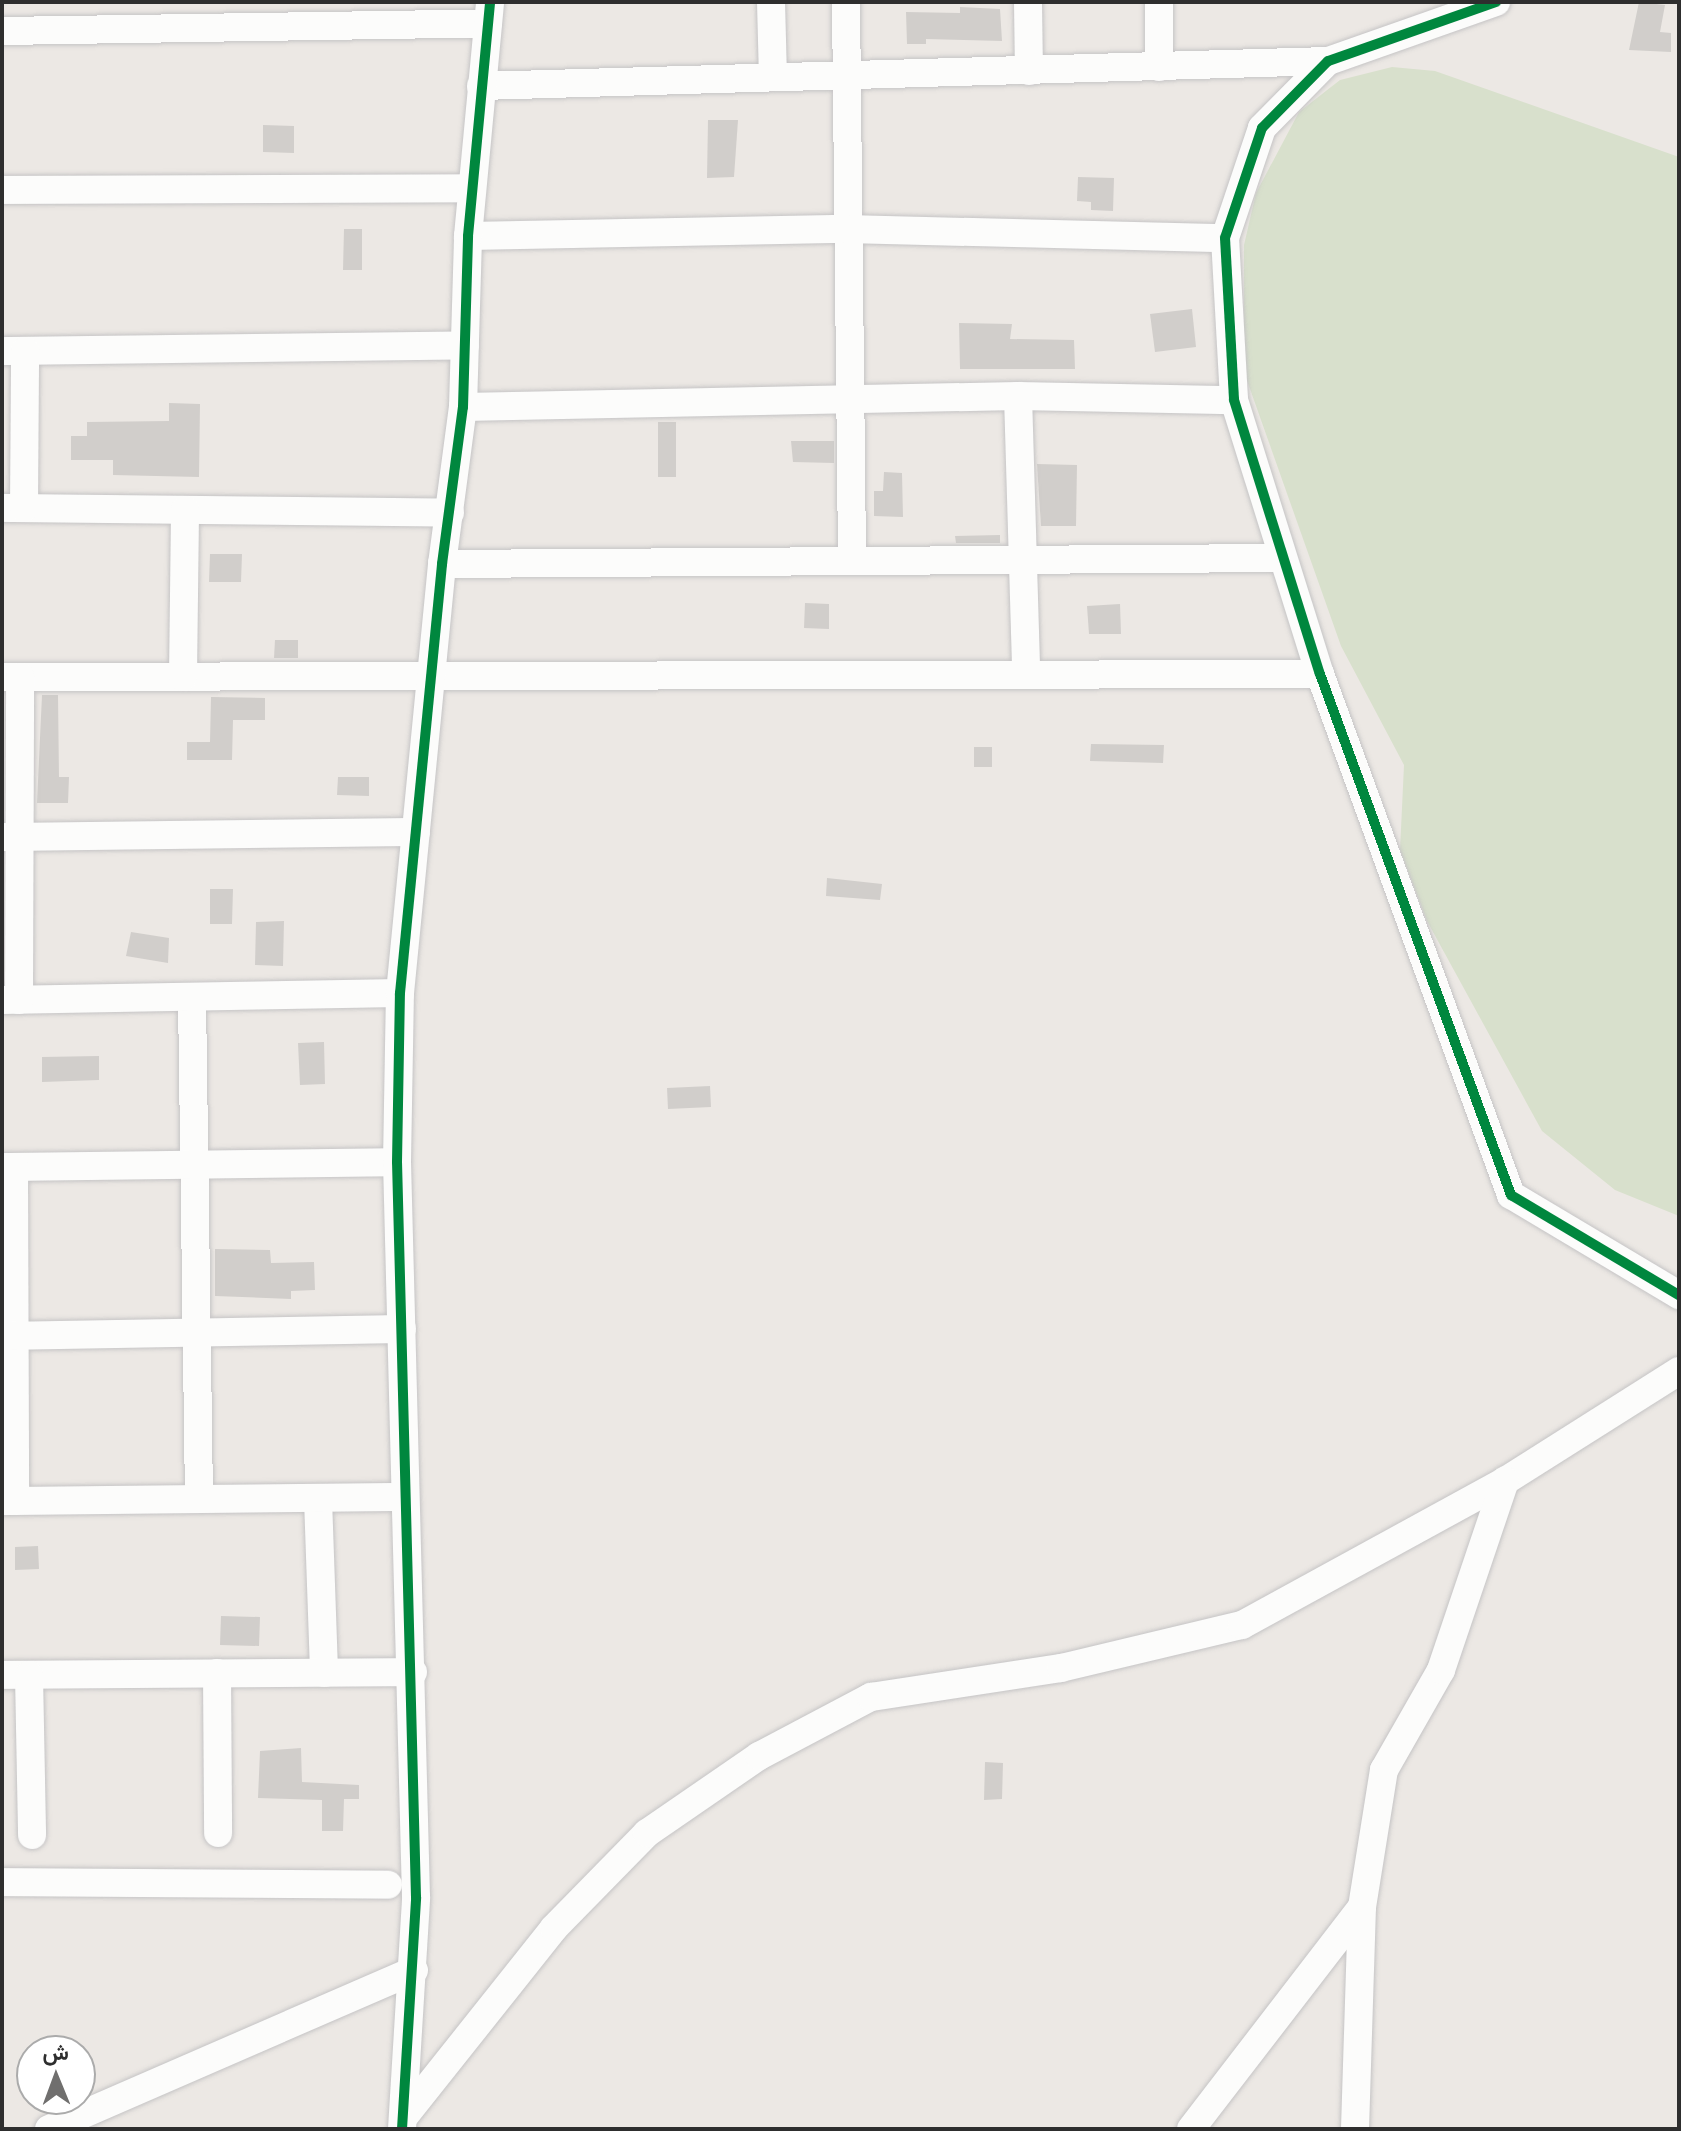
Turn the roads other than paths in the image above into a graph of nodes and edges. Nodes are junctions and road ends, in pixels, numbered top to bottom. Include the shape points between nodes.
1 (771, 2) edge
2 (846, 2) edge
3 (1028, 2) edge
4 (1159, 2) edge
5 (1495, 2) edge
6 (489, 12) edge
7 (2, 31) edge
8 (1328, 61) junction
9 (1159, 67) junction
10 (1029, 71) junction
11 (845, 76) junction
12 (773, 77) junction
13 (481, 86) junction
14 (472, 188) junction
15 (2, 190) edge
16 (846, 229) junction
17 (468, 236) junction
18 (1225, 238) junction
19 (465, 345) junction
20 (14, 351) edge
21 (1018, 396) junction
22 (850, 399) junction
23 (1234, 400) junction
24 (463, 407) junction
25 (13, 508) edge
26 (185, 510) junction
27 (450, 513) junction
28 (1021, 556) junction
29 (1282, 558) junction
30 (852, 560) junction
31 (442, 564) junction
32 (1026, 673) junction
33 (1320, 674) junction
34 (11, 677) edge
35 (183, 677) junction
36 (430, 678) junction
37 (416, 832) junction
38 (11, 837) edge
39 (400, 993) junction
40 (192, 997) junction
41 (10, 1000) edge
42 (397, 1162) junction
43 (192, 1164) junction
44 (8, 1167) edge
45 (1679, 1295) edge
46 (402, 1329) junction
47 (196, 1333) junction
48 (10, 1336) edge
49 (1679, 1371) edge
50 (1505, 1481) junction
51 (404, 1497) junction
52 (199, 1499) junction
53 (318, 1499) junction
54 (9, 1501) edge
55 (413, 1672) junction
56 (217, 1673) junction
57 (324, 1673) junction
58 (15, 1675) edge
59 (218, 1833) dead end
60 (32, 1835) dead end
61 (2, 1882) edge
62 (388, 1885) dead end
63 (1362, 1907) junction
64 (414, 1970) junction
65 (402, 2124) edge
66 (49, 2129) edge
67 (1191, 2129) edge
68 (1355, 2129) edge

1 - 12 street
2 - 11 street
3 - 10 street
4 - 9 street
5 - 8 street
6 - 7 street
6 - 13 street
8 - 9 street
8 - 18 street via 1262,128
9 - 10 street
10 - 11 street
11 - 12 street
11 - 16 street
12 - 13 street
13 - 14 street
14 - 15 street
14 - 17 street
16 - 17 street
16 - 18 street
16 - 22 street
17 - 19 street
18 - 23 street
19 - 20 street
19 - 24 street
20 - 25 street
21 - 22 street
21 - 23 street
21 - 28 street
22 - 24 street
22 - 30 street
23 - 29 street
24 - 27 street
25 - 26 street
26 - 27 street
26 - 35 street
27 - 31 street
28 - 29 street
28 - 30 street
28 - 32 street
29 - 33 street
30 - 31 street
31 - 36 street
32 - 33 street
32 - 36 street
33 - 45 street via 1511,1195
34 - 35 street
34 - 38 street
35 - 36 street
36 - 37 street
37 - 38 street
37 - 39 street
38 - 41 street
39 - 40 street
39 - 42 street
40 - 41 street
40 - 43 street
42 - 43 street
42 - 46 street
43 - 44 street
43 - 47 street
44 - 48 street
46 - 47 street
46 - 51 street
47 - 48 street
47 - 52 street
48 - 54 street
49 - 50 street
50 - 63 street via 1441,1670 1384,1770
50 - 65 street via 1242,1625 1061,1668 871,1697 759,1756 647,1833 554,1928
51 - 53 street
51 - 55 street
52 - 53 street
52 - 54 street
53 - 57 street
55 - 57 street
55 - 64 street
56 - 57 street
56 - 58 street
56 - 59 street
58 - 60 street
61 - 62 street
63 - 67 street
63 - 68 street
64 - 65 street
64 - 66 street

